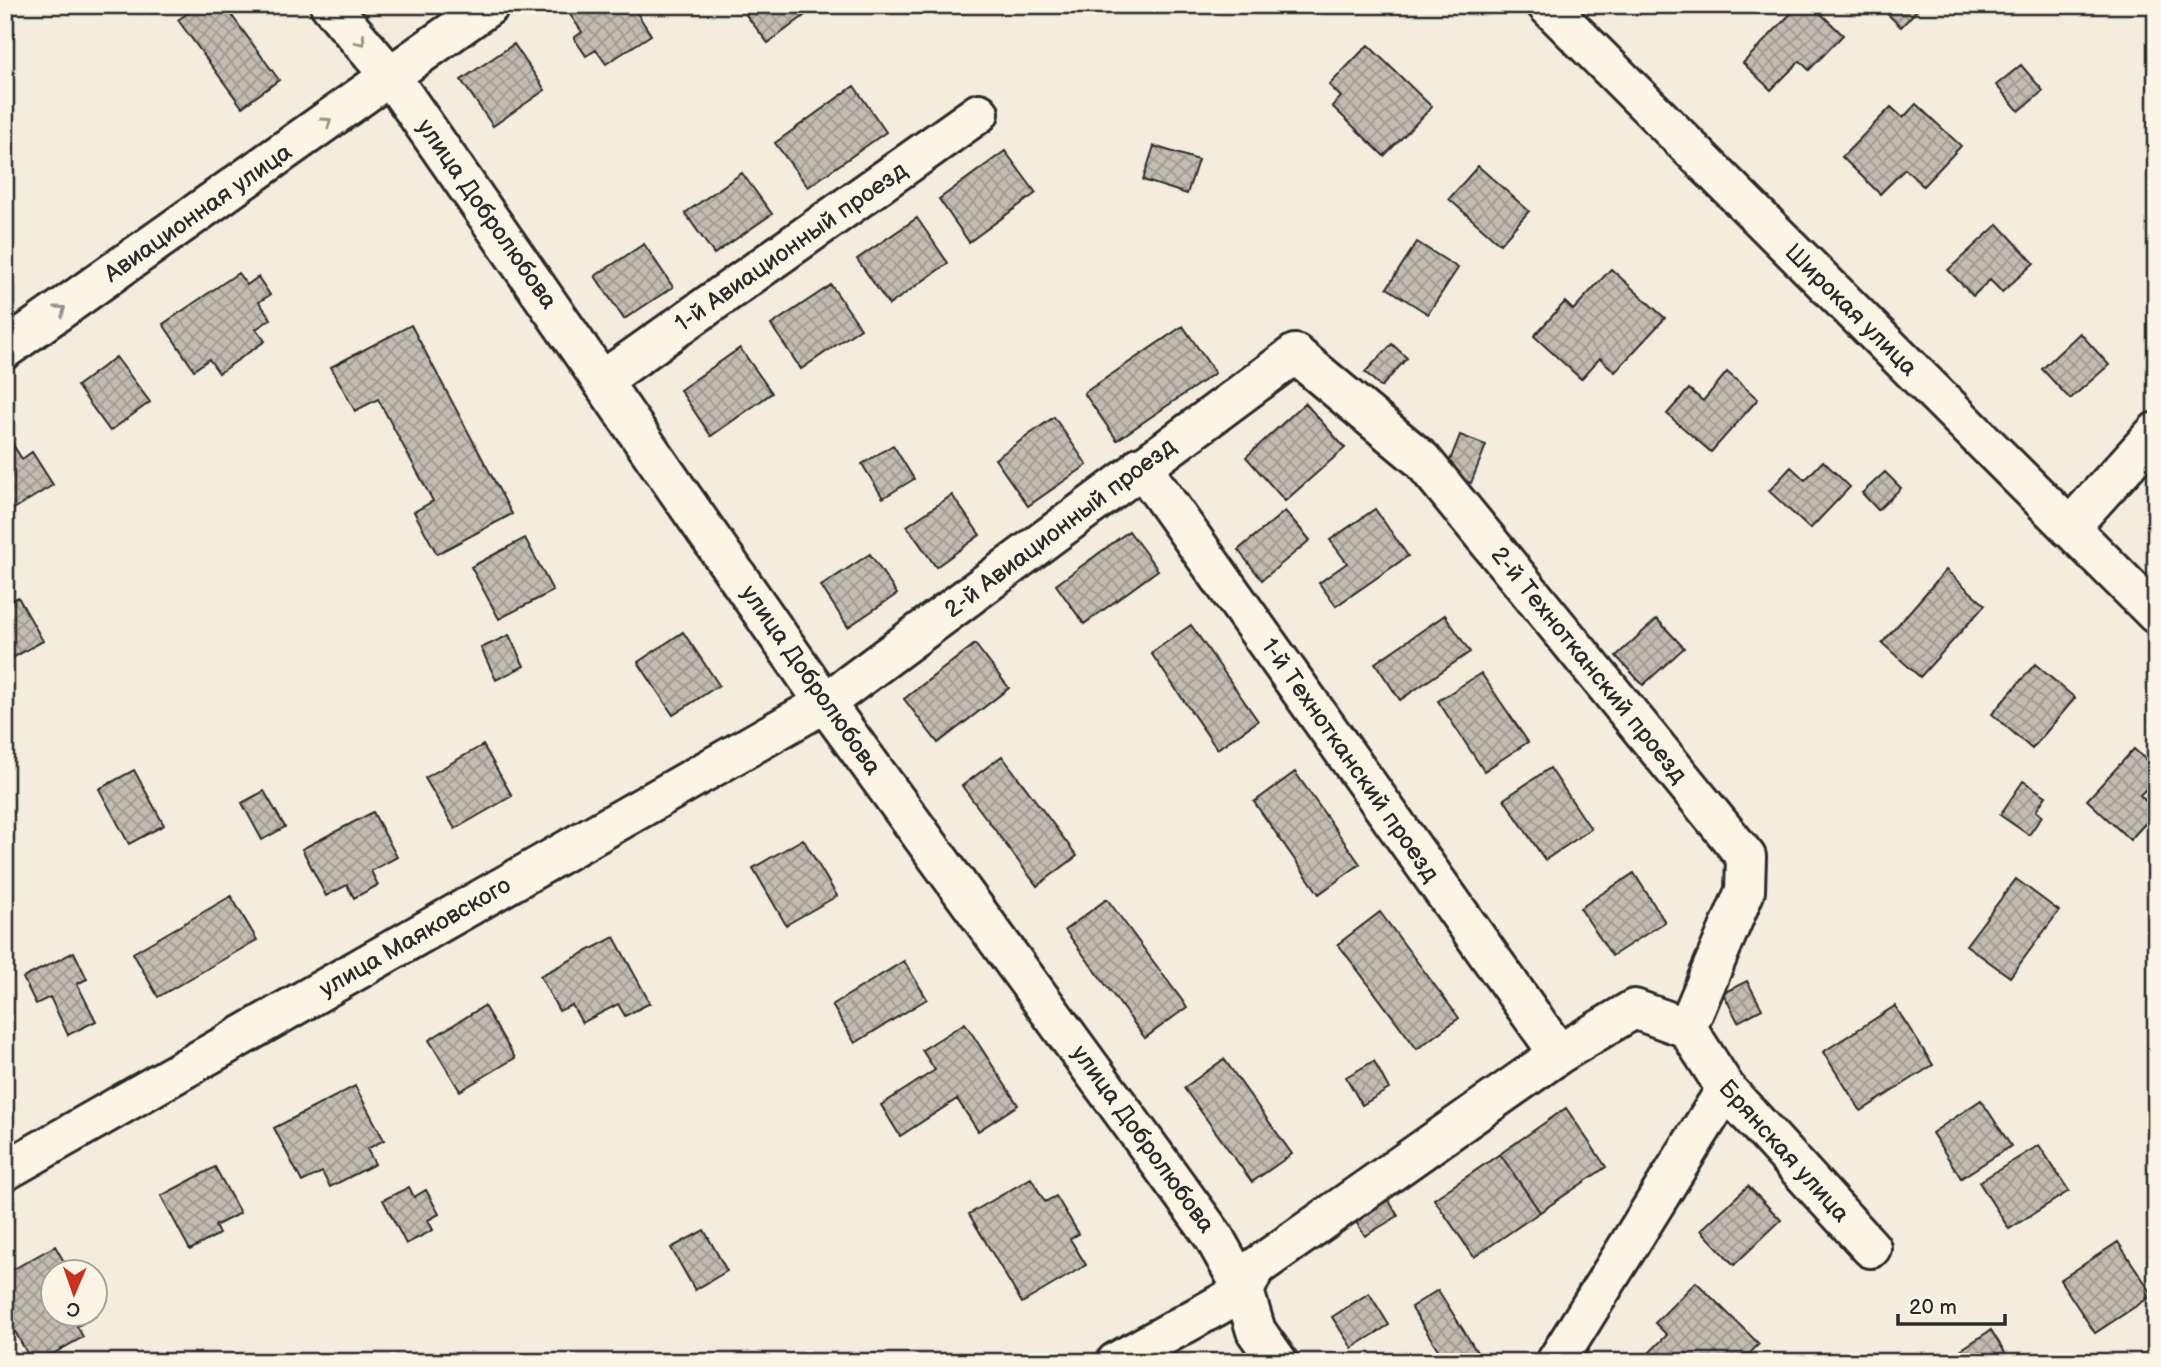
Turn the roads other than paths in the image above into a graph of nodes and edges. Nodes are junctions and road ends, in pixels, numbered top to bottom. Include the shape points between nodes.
1 (330, 5) edge
2 (490, 5) edge
3 (1547, 5) edge
4 (391, 77) junction
5 (979, 113) dead end
6 (5, 349) edge
7 (1295, 354) joint
8 (603, 380) junction
9 (2156, 432) edge
10 (1141, 466) junction
11 (2069, 528) junction
12 (2156, 614) edge
13 (825, 704) junction
14 (1687, 1028) junction
15 (1559, 1054) junction
16 (1726, 1089) junction
17 (5, 1171) edge
18 (1871, 1248) dead end
19 (1244, 1291) junction
20 (1116, 1362) edge
21 (1278, 1362) edge
22 (1556, 1362) edge

1 -> 4 street, улица Добролюбова
2 - 4 street, Авиационная улица
3 - 11 street, Широкая улица
6 -> 4 street, Авиационная улица
4 - 8 street, улица Добролюбова
5 - 8 street, 1-й Авиационный проезд
7 - 10 street, 2-й Авиационный проезд
7 - 14 street, 2-й Технотканский проезд via 1422,460 1746,857 1745,891
8 - 13 street, улица Добролюбова
9 - 11 street
10 - 13 street, 2-й Авиационный проезд
10 - 15 street, 1-й Технотканский проезд
11 - 12 street, Широкая улица
13 - 17 street, улица Маяковского
13 - 19 street, улица Добролюбова via 1214,1237
14 - 15 street via 1634,1009
14 - 16 street, Брянская улица
15 - 19 street via 1255,1268
16 - 18 street, Брянская улица
16 - 22 street
19 - 20 street
19 - 21 street, улица Добролюбова via 1256,1331

